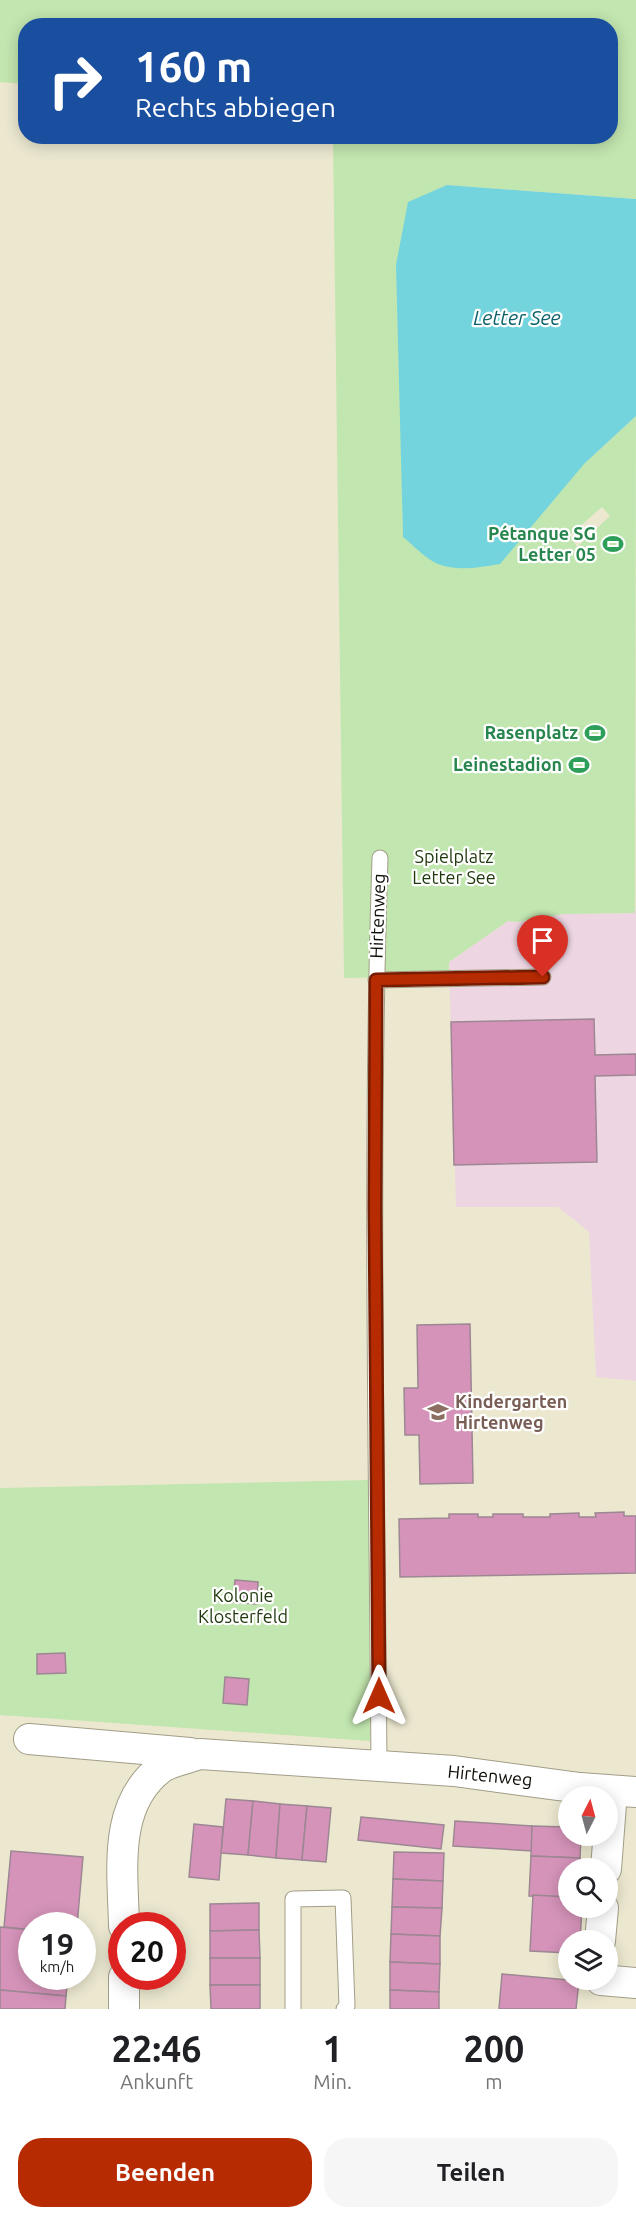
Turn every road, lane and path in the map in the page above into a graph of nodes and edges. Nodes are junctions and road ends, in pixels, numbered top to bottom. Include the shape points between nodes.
1 (380, 858) dead end
2 (543, 977) dead end
3 (376, 980) junction
4 (29, 1739) dead end
5 (200, 1754) junction
6 (379, 1766) junction
7 (624, 1791) edge
8 (609, 1858) edge
9 (124, 1912) edge
10 (618, 1981) edge
11 (636, 1983) edge
12 (124, 1990) edge
13 (124, 2009) edge
14 (293, 2009) edge
15 (344, 2009) edge

1 - 3 lane, Hirtenweg
2 - 3 lane
3 - 6 lane, Hirtenweg
4 - 5 street, Hirtenweg
5 - 6 street, Hirtenweg
5 - 9 street, Hirtenweg via 163,1766 143,1785 131,1804 124,1836
6 - 7 street, Hirtenweg
7 - 8 street
10 - 11 street
12 - 13 street
14 - 15 lane via 293,1899 344,1898

